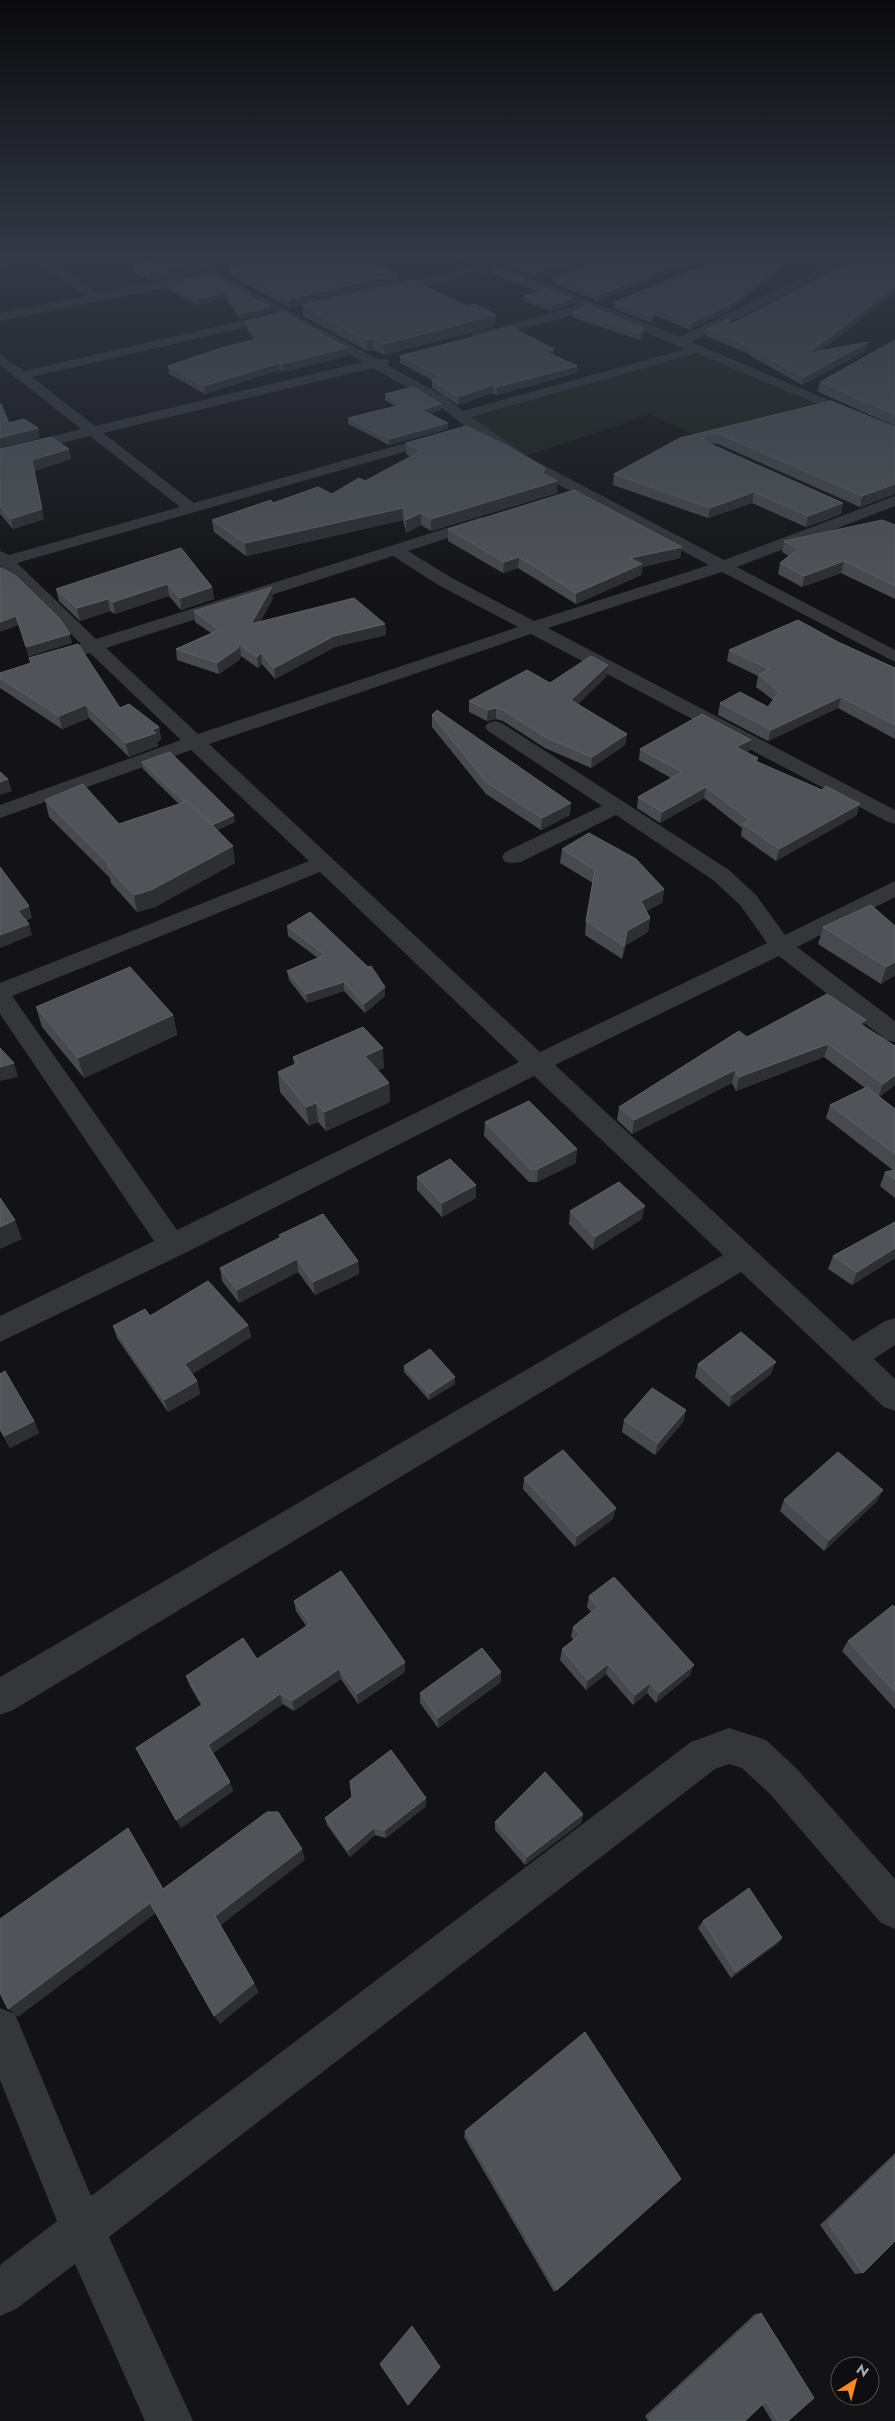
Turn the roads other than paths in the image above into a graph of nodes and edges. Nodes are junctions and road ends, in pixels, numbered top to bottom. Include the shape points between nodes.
1 (11, 367) edge
2 (58, 367) edge
3 (361, 367) edge
4 (379, 367) edge
5 (634, 367) edge
6 (741, 367) edge
7 (23, 375) junction
8 (819, 382) edge
9 (802, 392) junction
10 (461, 416) junction
11 (476, 428) junction
12 (92, 432) junction
13 (895, 433) edge
14 (0, 454) edge
15 (584, 491) junction
16 (557, 499) edge
17 (895, 501) edge
18 (842, 507) edge
19 (191, 508) junction
20 (859, 514) junction
21 (493, 519) edge
22 (877, 522) edge
23 (392, 550) junction
24 (3, 559) edge
25 (723, 566) junction
26 (534, 627) junction
27 (93, 646) junction
28 (65, 655) edge
29 (895, 656) edge
30 (495, 727) dead end
31 (194, 742) junction
32 (618, 806) junction
33 (0, 812) edge
34 (895, 818) edge
35 (513, 857) dead end
36 (324, 864) junction
37 (895, 888) edge
38 (781, 946) junction
39 (0, 994) edge
40 (895, 1034) edge
41 (538, 1063) junction
42 (173, 1246) junction
43 (743, 1258) junction
44 (0, 1330) edge
45 (895, 1330) edge
46 (850, 1358) junction
47 (895, 1398) edge
48 (0, 1697) edge
49 (895, 1909) edge
50 (0, 2029) edge
51 (82, 2228) junction
52 (0, 2293) edge
53 (170, 2421) edge

1 - 7 street
2 - 7 street
3 - 12 street
4 - 10 street via 440,400
5 - 10 street
6 - 9 street
7 - 12 street
8 - 9 street
9 - 13 street
10 - 11 street
11 - 15 street via 527,462
11 - 19 street
12 - 14 street
12 - 19 street
15 - 16 street
15 - 25 street
17 - 20 street
18 - 20 street
19 - 24 street
20 - 22 street
20 - 25 street
21 - 23 street
23 - 26 street
23 - 27 street
24 - 27 street
25 - 26 street
25 - 29 street
26 - 31 street
26 - 34 street
27 - 28 street
27 - 31 street
30 - 32 street
31 - 33 street
31 - 36 street
32 - 35 street
32 - 38 street via 721,875 748,900
36 - 39 street
36 - 41 street
37 - 38 street
38 - 40 street
38 - 41 street
39 - 42 street
41 - 42 street
41 - 43 street
42 - 44 street
43 - 46 street
43 - 48 street
45 - 46 street
46 - 47 street
49 - 51 street via 783,1781 753,1753 729,1746 704,1755
50 - 51 street
51 - 52 street
51 - 53 street

